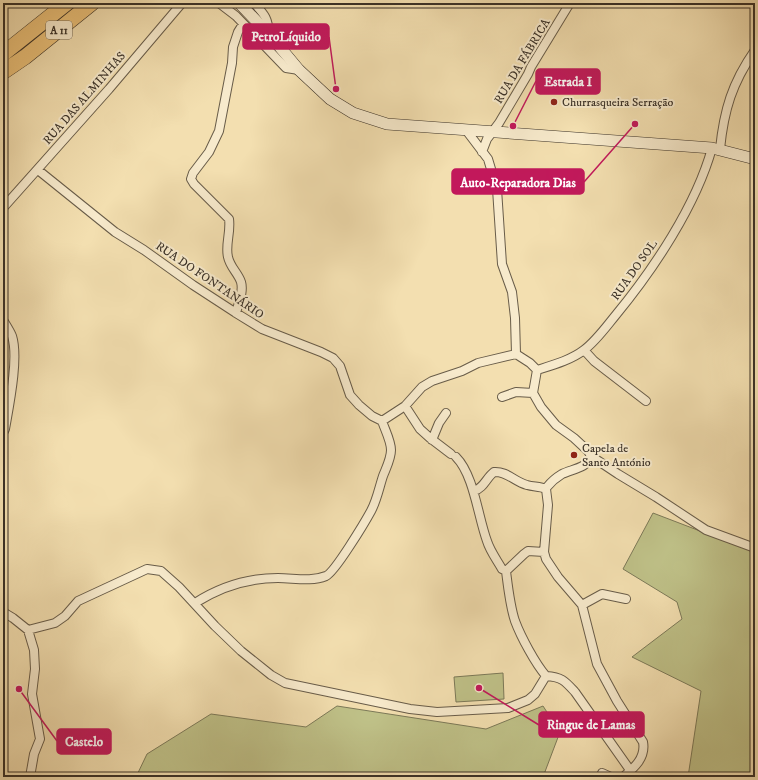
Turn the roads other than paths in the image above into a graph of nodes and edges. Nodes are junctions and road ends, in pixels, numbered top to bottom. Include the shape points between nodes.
1 (67, 3) edge
2 (92, 3) edge
3 (182, 3) edge
4 (219, 3) edge
5 (239, 3) edge
6 (254, 3) edge
7 (570, 3) edge
8 (243, 24) junction
9 (270, 34) junction
10 (755, 50) edge
11 (3, 54) edge
12 (299, 70) junction
13 (3, 72) edge
14 (466, 130) junction
15 (492, 131) junction
16 (716, 149) junction
17 (482, 152) junction
18 (755, 159) edge
19 (38, 170) junction
20 (3, 208) edge
21 (236, 313) junction
22 (3, 320) edge
23 (584, 350) junction
24 (516, 354) junction
25 (537, 370) junction
26 (533, 393) junction
27 (502, 397) dead end
28 (646, 401) dead end
29 (405, 406) junction
30 (446, 414) dead end
31 (382, 421) junction
32 (3, 433) edge
33 (432, 440) junction
34 (591, 456) junction
35 (546, 489) junction
36 (474, 491) junction
37 (755, 548) edge
38 (544, 552) junction
39 (506, 572) junction
40 (626, 599) dead end
41 (195, 603) junction
42 (582, 605) junction
43 (3, 612) edge
44 (28, 630) junction
45 (546, 676) junction
46 (630, 770) junction
47 (602, 773) dead end
48 (30, 777) edge
49 (611, 777) edge
50 (623, 777) edge

1 - 11 highway, A 11
2 - 13 highway, A 11
3 - 19 street, RUA DAS ALMINHAS
4 - 8 street
5 - 9 main road
6 - 9 street via 269,22
7 - 15 street, RUA DA FÁBRICA via 530,67 503,117
8 - 12 street via 286,68
8 - 21 street via 233,47 219,132 191,179 229,219 228,256 241,282
9 - 12 main road
10 - 16 street, RUA DO SOL via 743,67 729,100
12 - 14 main road via 330,99 360,115 387,124
14 - 15 main road
14 - 17 street
15 - 16 main road
15 - 17 street, RUA DA FÁBRICA
16 - 18 main road
16 - 23 street, RUA DO SOL via 707,164 698,190 667,244 632,297
17 - 24 street via 488,160 497,189 502,264 512,292
19 - 20 street, RUA DAS ALMINHAS
19 - 21 street, RUA DO FONTANÁRIO via 115,232
21 - 31 street, RUA DO FONTANÁRIO via 262,329 334,358 340,366 350,395 372,416
22 - 32 street via 12,337 14,353 14,370
23 - 25 street, RUA DO SOL via 558,364
23 - 28 street via 594,361
24 - 25 street
24 - 29 street via 478,363 432,381 422,387
25 - 26 street
26 - 27 street via 516,392
26 - 34 street via 556,425 588,450
29 - 31 street
29 - 33 street via 420,429
30 - 33 street
31 - 41 street via 391,450 380,489 371,511 328,575 318,578 252,580 233,584
33 - 36 street via 463,465
34 - 35 street via 586,465 561,475
34 - 37 street via 706,530
35 - 36 street via 527,485 504,473 494,472 482,488
35 - 38 street via 548,505
36 - 39 street via 487,542
38 - 39 street via 528,551
38 - 42 street via 553,571
39 - 45 street via 515,620
40 - 42 street via 602,594
41 - 44 street via 161,571 147,569 78,601 55,623
41 - 45 street via 241,651 271,675 285,682 351,697 437,712 508,708 528,700
42 - 46 street via 597,664 643,742 641,759
43 - 44 street
44 - 48 street via 34,650 32,694 40,739
45 - 46 street via 557,677 575,692
46 - 50 street
47 - 49 street

